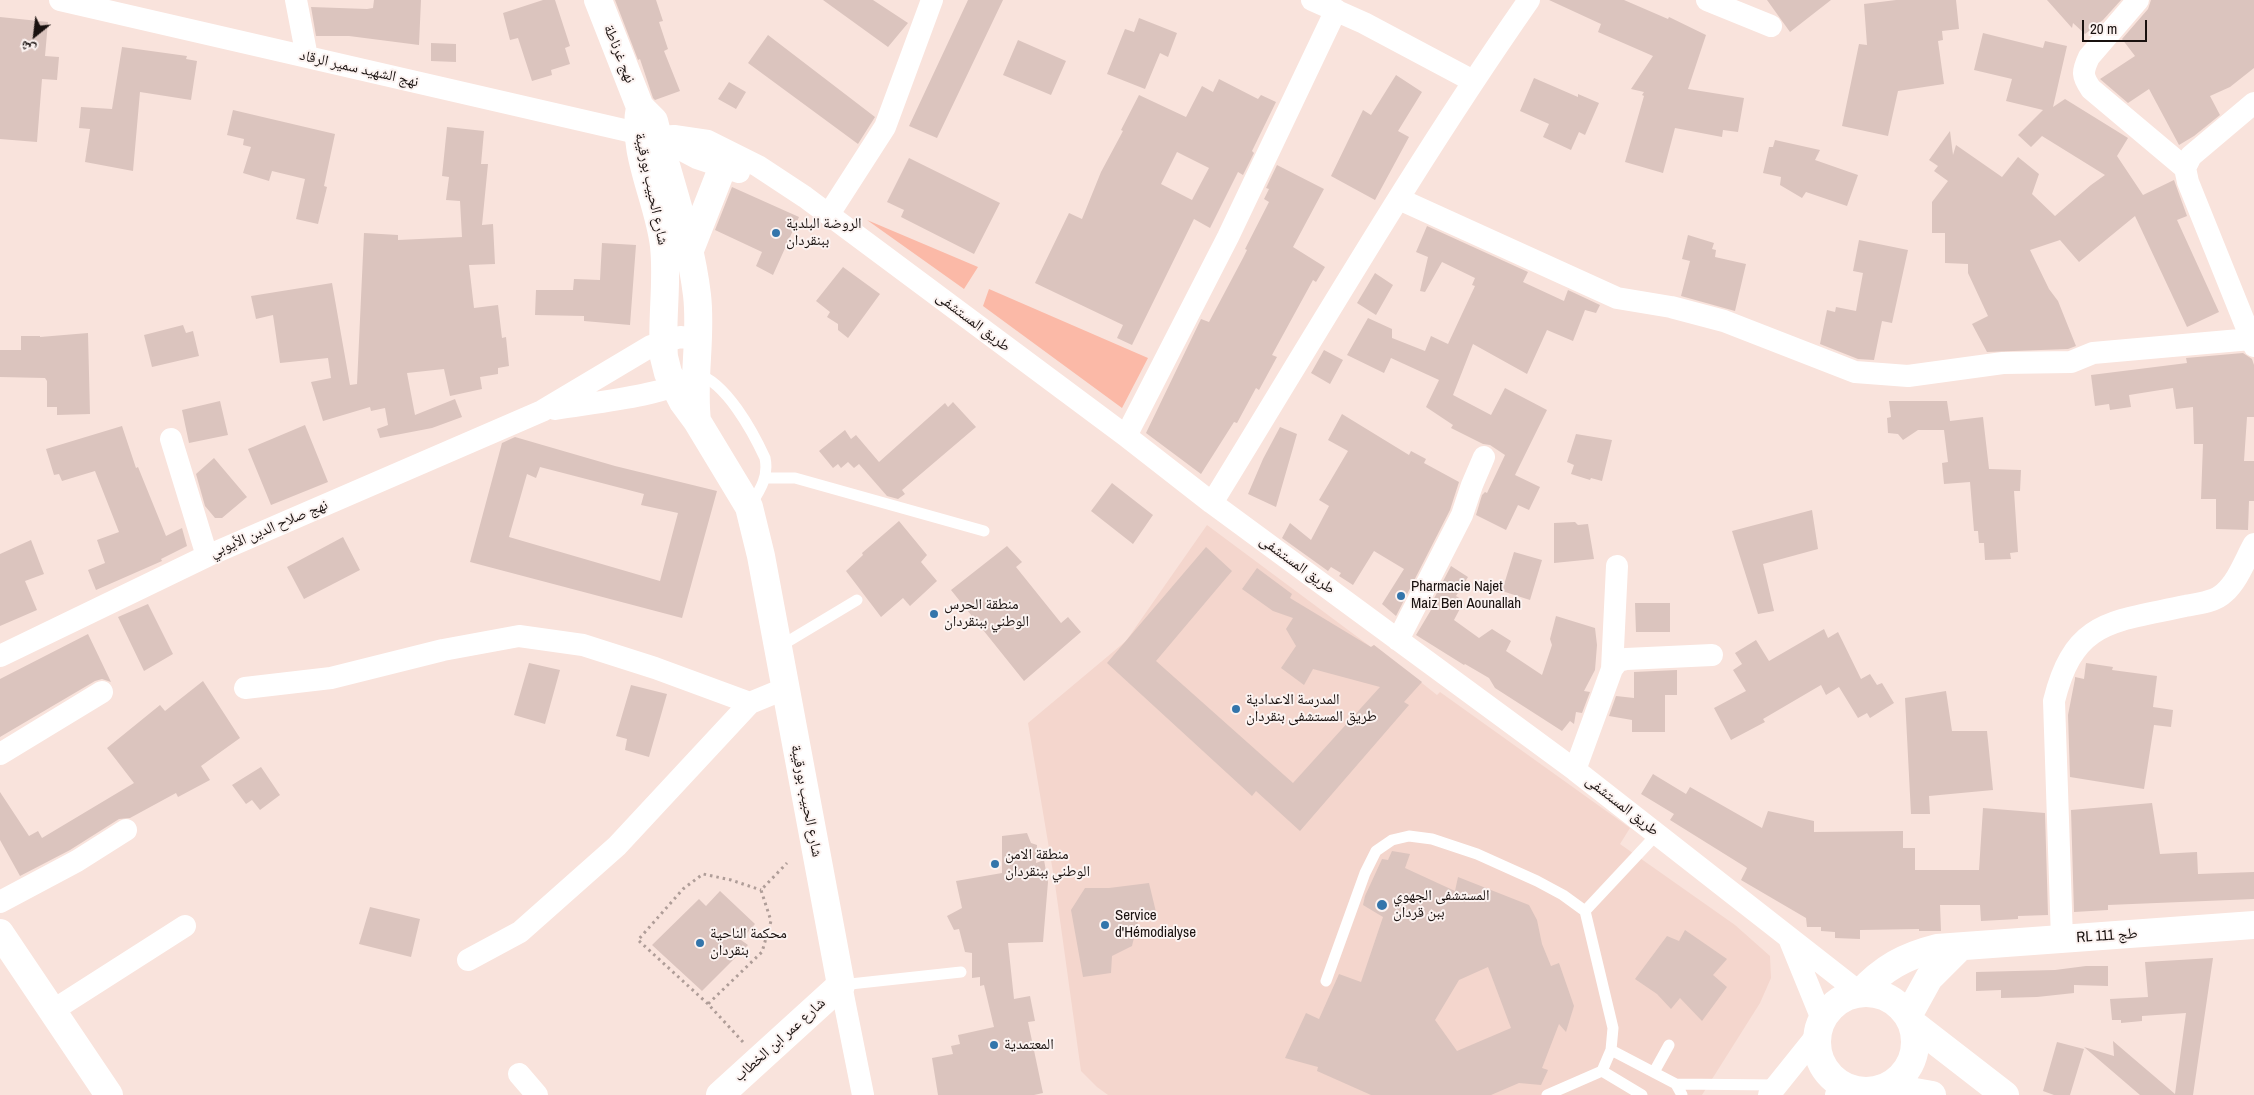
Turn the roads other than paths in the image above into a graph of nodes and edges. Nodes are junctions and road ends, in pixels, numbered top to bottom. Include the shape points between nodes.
1 (60, 0) edge
2 (296, 0) edge
3 (598, 0) edge
4 (932, 0) edge
5 (1312, 0) edge
6 (1530, 0) edge
7 (1707, 0) edge
8 (2138, 0) edge
9 (1336, 10) junction
10 (1771, 26) dead end
11 (307, 57) junction
12 (1473, 80) junction
13 (2254, 103) edge
14 (645, 125) junction
15 (723, 166) junction
16 (2184, 168) junction
17 (805, 197) junction
18 (1399, 199) junction
19 (829, 214) junction
20 (691, 261) junction
21 (665, 277) junction
22 (697, 339) junction
23 (662, 342) junction
24 (2252, 342) edge
25 (685, 380) junction
26 (542, 411) junction
27 (1126, 436) junction
28 (171, 439) dead end
29 (1484, 457) dead end
30 (766, 478) junction
31 (1212, 503) junction
32 (749, 507) junction
33 (984, 531) dead end
34 (2254, 544) edge
35 (207, 556) junction
36 (1617, 566) dead end
37 (858, 600) dead end
38 (1398, 640) junction
39 (777, 648) junction
40 (1712, 655) dead end
41 (0, 656) edge
42 (1612, 669) junction
43 (245, 688) dead end
44 (784, 689) junction
45 (102, 692) dead end
46 (750, 703) junction
47 (0, 754) edge
48 (1576, 770) junction
49 (126, 830) dead end
50 (1658, 833) junction
51 (0, 902) edge
52 (1586, 912) junction
53 (2254, 925) edge
54 (185, 926) dead end
55 (0, 933) edge
56 (1787, 935) junction
57 (2062, 939) junction
58 (1960, 947) junction
59 (468, 960) dead end
60 (961, 972) dead end
61 (1326, 981) dead end
62 (841, 985) junction
63 (1860, 993) junction
64 (52, 1011) junction
65 (1910, 1019) junction
66 (1820, 1026) junction
67 (1669, 1045) dead end
68 (1611, 1050) junction
69 (1602, 1071) junction
70 (1654, 1072) junction
71 (519, 1074) dead end
72 (1676, 1084) junction
73 (1887, 1087) junction
74 (1773, 1090) edge
75 (1843, 1092) edge
76 (535, 1094) edge
77 (109, 1095) edge
78 (720, 1095) edge
79 (863, 1095) edge
80 (1547, 1095) edge
81 (1642, 1095) edge
82 (1682, 1095) edge
83 (1932, 1095) edge
84 (2005, 1095) edge

1 - 11 street, نهج الشهيد سمير الرقاد
2 - 11 street
3 - 14 main road, نهج غرناطة
4 - 19 street via 885,127
5 - 9 street
6 - 12 street
7 - 10 street
8 - 16 street via 2089,58 2083,78 2091,89
9 - 12 street
9 - 27 street via 1228,237
11 - 14 street, نهج الشهيد سمير الرقاد
12 - 18 street
13 - 16 street via 2191,156
14 - 15 street, طريق المستشفى via 697,158
14 - 17 street, طريق المستشفى via 674,136 708,141 758,166
14 - 20 main road, شارع الحبيب بورقيبة
14 - 21 main road, شارع الحبيب بورقيبة via 664,247
15 - 17 street, طريق المستشفى
15 - 20 main road
16 - 24 street
17 - 19 street, طريق المستشفى
18 - 24 street via 1617,298 1671,307 1724,321 1855,372 1908,376 2003,363 2071,362 2093,353
18 - 31 street
19 - 27 street, طريق المستشفى
20 - 21 main road
20 - 22 main road, شارع الحبيب بورقيبة via 698,316
21 - 23 main road, شارع الحبيب بورقيبة
22 - 23 street via 680,337
22 - 25 main road, شارع الحبيب بورقيبة
23 - 25 main road, شارع الحبيب بورقيبة via 664,357
23 - 26 street
25 - 26 street
25 - 30 lane via 714,382 728,397 766,458
25 - 32 main road, شارع الحبيب بورقيبة via 697,421
26 - 35 street, نهج صلاح الدين الأيوبي
27 - 31 street, طريق المستشفى
28 - 35 street
29 - 38 street via 1462,515
30 - 32 lane
30 - 33 lane via 795,478
31 - 38 street, طريق المستشفى
32 - 39 main road, شارع الحبيب بورقيبة
34 - 57 street via 2235,581 2223,594 2204,602 2099,628 2083,640 2060,678 2054,700
35 - 41 street, نهج صلاح الدين الأيوبي
36 - 42 street
37 - 39 lane
38 - 48 street, طريق المستشفى
39 - 44 main road, شارع الحبيب بورقيبة
40 - 42 street via 1626,659 1618,661
42 - 48 street
43 - 46 street via 331,678 443,650 519,636 583,645
44 - 46 street
44 - 62 main road, شارع الحبيب بورقيبة
45 - 47 street
46 - 59 street via 616,846 520,932
48 - 50 street, طريق المستشفى
49 - 51 street via 77,861
50 - 52 lane
50 - 56 street, طريق المستشفى
52 - 61 lane via 1537,881 1477,854 1432,839 1409,836 1392,840 1376,851 1365,872
52 - 68 lane via 1613,1028
53 - 57 main road, RL طج 111
54 - 64 street
55 - 64 main road
56 - 63 street, طريق المستشفى
56 - 66 street
57 - 58 main road, RL طج 111
58 - 63 main road, RL طج 111 via 1915,953 1876,976
58 - 65 main road via 1930,978
60 - 62 lane
62 - 78 main road, شارع عمر ابن الخطاب
62 - 79 street, شارع الحبيب بورقيبة
63 - 65 main road via 1878,994 1896,1002
63 - 66 main road via 1844,997 1832,1006
64 - 77 main road
65 - 73 main road via 1916,1038 1914,1053 1909,1067
65 - 84 main road
66 - 74 street
66 - 75 main road via 1818,1051 1824,1067
67 - 70 lane
68 - 69 lane
68 - 70 lane
69 - 80 lane
69 - 81 lane
70 - 72 lane
71 - 76 street
72 - 74 lane
72 - 82 lane
73 - 75 main road
73 - 83 main road

